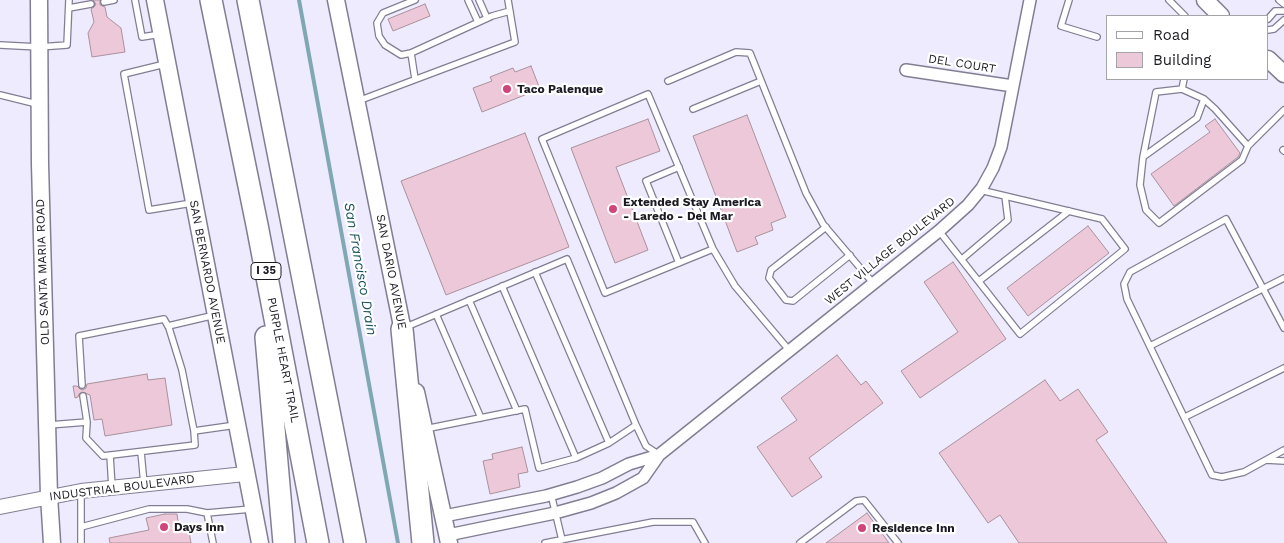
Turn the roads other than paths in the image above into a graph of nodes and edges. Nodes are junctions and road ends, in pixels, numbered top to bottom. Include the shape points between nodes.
1 (39, 0) edge
2 (69, 0) edge
3 (114, 0) edge
4 (135, 0) edge
5 (156, 0) edge
6 (211, 0) edge
7 (248, 0) edge
8 (336, 0) edge
9 (415, 0) edge
10 (468, 0) edge
11 (479, 0) edge
12 (508, 0) edge
13 (1030, 0) edge
14 (1069, 0) edge
15 (1169, 0) edge
16 (1279, 0) edge
17 (104, 2) dead end
18 (90, 4) dead end
19 (1284, 4) edge
20 (69, 8) junction
21 (510, 11) junction
22 (1284, 12) edge
23 (1184, 15) edge
24 (487, 18) junction
25 (1269, 18) edge
26 (1284, 20) edge
27 (478, 22) junction
28 (1269, 30) edge
29 (161, 34) junction
30 (1097, 37) dead end
31 (0, 45) edge
32 (39, 47) junction
33 (411, 53) junction
34 (1269, 60) edge
35 (167, 64) junction
36 (906, 70) dead end
37 (1284, 74) edge
38 (415, 79) junction
39 (1184, 80) edge
40 (668, 81) dead end
41 (761, 81) junction
42 (1013, 86) junction
43 (1182, 89) junction
44 (0, 95) edge
45 (1204, 99) junction
46 (356, 101) junction
47 (40, 105) junction
48 (693, 109) dead end
49 (1284, 110) edge
50 (1248, 146) junction
51 (1143, 157) junction
52 (679, 167) junction
53 (980, 190) junction
54 (1005, 196) junction
55 (194, 202) junction
56 (1068, 211) junction
57 (257, 225) junction
58 (826, 227) junction
59 (939, 231) junction
60 (713, 249) junction
61 (850, 255) junction
62 (962, 260) junction
63 (679, 263) junction
64 (535, 272) junction
65 (1284, 278) edge
66 (979, 281) junction
67 (873, 283) junction
68 (502, 286) junction
69 (1263, 289) junction
70 (468, 300) junction
71 (215, 314) junction
72 (436, 314) junction
73 (168, 326) junction
74 (1284, 328) edge
75 (402, 329) junction
76 (1150, 346) junction
77 (789, 350) junction
78 (1284, 368) edge
79 (82, 385) dead end
80 (83, 396) dead end
81 (517, 411) junction
82 (1184, 417) junction
83 (481, 418) junction
84 (87, 422) junction
85 (47, 425) junction
86 (236, 425) junction
87 (636, 425) junction
88 (424, 429) junction
89 (194, 431) junction
90 (609, 443) junction
91 (1284, 450) edge
92 (141, 452) junction
93 (110, 455) junction
94 (659, 455) junction
95 (576, 458) junction
96 (1266, 460) junction
97 (1284, 461) edge
98 (246, 474) junction
99 (144, 484) junction
100 (112, 488) junction
101 (81, 491) junction
102 (551, 494) junction
103 (49, 496) junction
104 (0, 507) edge
105 (253, 509) junction
106 (207, 513) junction
107 (555, 513) junction
108 (444, 516) junction
109 (81, 527) junction
110 (448, 539) edge
111 (562, 540) junction
112 (52, 543) edge
113 (82, 543) edge
114 (213, 543) edge
115 (260, 543) edge
116 (284, 543) edge
117 (318, 543) edge
118 (355, 543) edge
119 (423, 543) edge
120 (545, 543) edge
121 (705, 543) edge
122 (800, 543) edge
123 (898, 543) edge

1 - 32 main road, OLD SANTA MARIA ROAD
2 - 20 lane
3 - 17 lane
4 - 29 lane via 142,37
5 - 29 main road, SAN BERNARDO AVENUE
6 - 57 highway, PURPLE HEART TRAIL / I 35
7 - 118 highway, I 35
8 - 46 main road, SAN DARIO AVENUE
9 - 33 lane via 382,13 377,23 379,36 385,45 401,55
10 - 27 lane
11 - 24 lane
12 - 21 lane
13 - 42 street, WEST VILLAGE BOULEVARD
14 - 30 lane via 1062,26
15 - 23 lane
16 - 19 lane
18 - 20 lane
20 - 32 lane via 67,45
21 - 24 lane
21 - 38 lane via 515,42
22 - 25 lane via 1275,11
24 - 27 lane
26 - 28 lane
27 - 33 lane
29 - 35 main road, SAN BERNARDO AVENUE
31 - 32 lane
32 - 47 main road, OLD SANTA MARIA ROAD
33 - 38 lane
34 - 37 main road
35 - 55 main road, SAN BERNARDO AVENUE
35 - 55 lane via 124,74 149,210
36 - 42 street, DEL COURT
38 - 46 lane
39 - 43 lane
40 - 41 lane via 736,52 750,53
41 - 48 lane
41 - 58 lane via 806,193
42 - 53 street, WEST VILLAGE BOULEVARD via 1001,147
43 - 45 lane
43 - 51 lane via 1156,92
44 - 47 lane
45 - 50 lane
45 - 51 lane via 1197,118
46 - 75 main road, SAN DARIO AVENUE
47 - 85 main road, OLD SANTA MARIA ROAD
49 - 50 lane
50 - 51 lane via 1242,160 1160,223 1146,210 1140,185
52 - 60 lane
52 - 63 lane via 646,181
52 - 63 lane via 648,94 542,139 605,293
53 - 54 lane
53 - 59 street, WEST VILLAGE BOULEVARD
54 - 56 lane
54 - 62 lane via 1008,220
55 - 71 main road, SAN BERNARDO AVENUE
56 - 66 lane
56 - 66 lane via 1102,219 1125,249 1020,334
57 - 116 highway
57 - 117 highway, PURPLE HEART TRAIL / I 35
58 - 61 lane
58 - 61 lane via 771,270 769,278 786,300 793,301
59 - 62 lane
59 - 67 street, WEST VILLAGE BOULEVARD
60 - 63 lane
60 - 77 lane via 735,286
61 - 67 lane
62 - 66 lane
64 - 68 lane
64 - 87 lane via 567,259
64 - 90 lane
65 - 69 lane
67 - 77 street, WEST VILLAGE BOULEVARD
68 - 70 lane
68 - 95 lane
69 - 74 lane
69 - 76 lane
69 - 76 lane via 1226,219 1130,272 1124,284 1127,299
70 - 72 lane
70 - 81 lane
71 - 73 lane
71 - 86 main road, SAN BERNARDO AVENUE
72 - 75 lane
72 - 83 lane
73 - 79 lane via 164,320 79,336
73 - 89 lane via 182,370
75 - 88 main road, SAN DARIO AVENUE
75 - 119 highway
76 - 82 lane
77 - 94 street, WEST VILLAGE BOULEVARD
78 - 82 lane
80 - 84 lane
81 - 83 lane
81 - 95 lane via 525,410 539,468
82 - 96 lane via 1212,474 1222,477 1244,472
83 - 88 lane
84 - 85 lane
84 - 93 lane via 86,438 103,456
85 - 103 main road, OLD SANTA MARIA ROAD
86 - 89 lane
86 - 98 main road, SAN BERNARDO AVENUE
87 - 90 lane
87 - 94 lane via 646,446
88 - 108 main road, SAN DARIO AVENUE
89 - 92 lane via 195,445
90 - 95 lane
91 - 96 lane
92 - 93 lane
92 - 99 lane
93 - 100 lane
94 - 102 street, WEST VILLAGE BOULEVARD via 629,464 577,488
94 - 107 street, WEST VILLAGE BOULEVARD via 643,478 636,482 591,503
96 - 97 lane
98 - 99 street, INDUSTRIAL BOULEVARD
98 - 105 main road, SAN BERNARDO AVENUE
99 - 100 street, INDUSTRIAL BOULEVARD
100 - 101 street, INDUSTRIAL BOULEVARD
101 - 103 street, INDUSTRIAL BOULEVARD
101 - 109 lane
102 - 107 lane
102 - 108 street, WEST VILLAGE BOULEVARD
103 - 104 street, INDUSTRIAL BOULEVARD
103 - 112 main road, OLD SANTA MARIA ROAD
105 - 106 lane
105 - 115 main road, SAN BERNARDO AVENUE
106 - 109 lane via 186,509 149,509
106 - 114 lane
107 - 110 street, WEST VILLAGE BOULEVARD
107 - 111 lane
108 - 110 main road, SAN DARIO AVENUE
109 - 113 lane
111 - 120 lane
111 - 121 lane via 653,522 694,522
122 - 123 lane via 856,501 864,500

